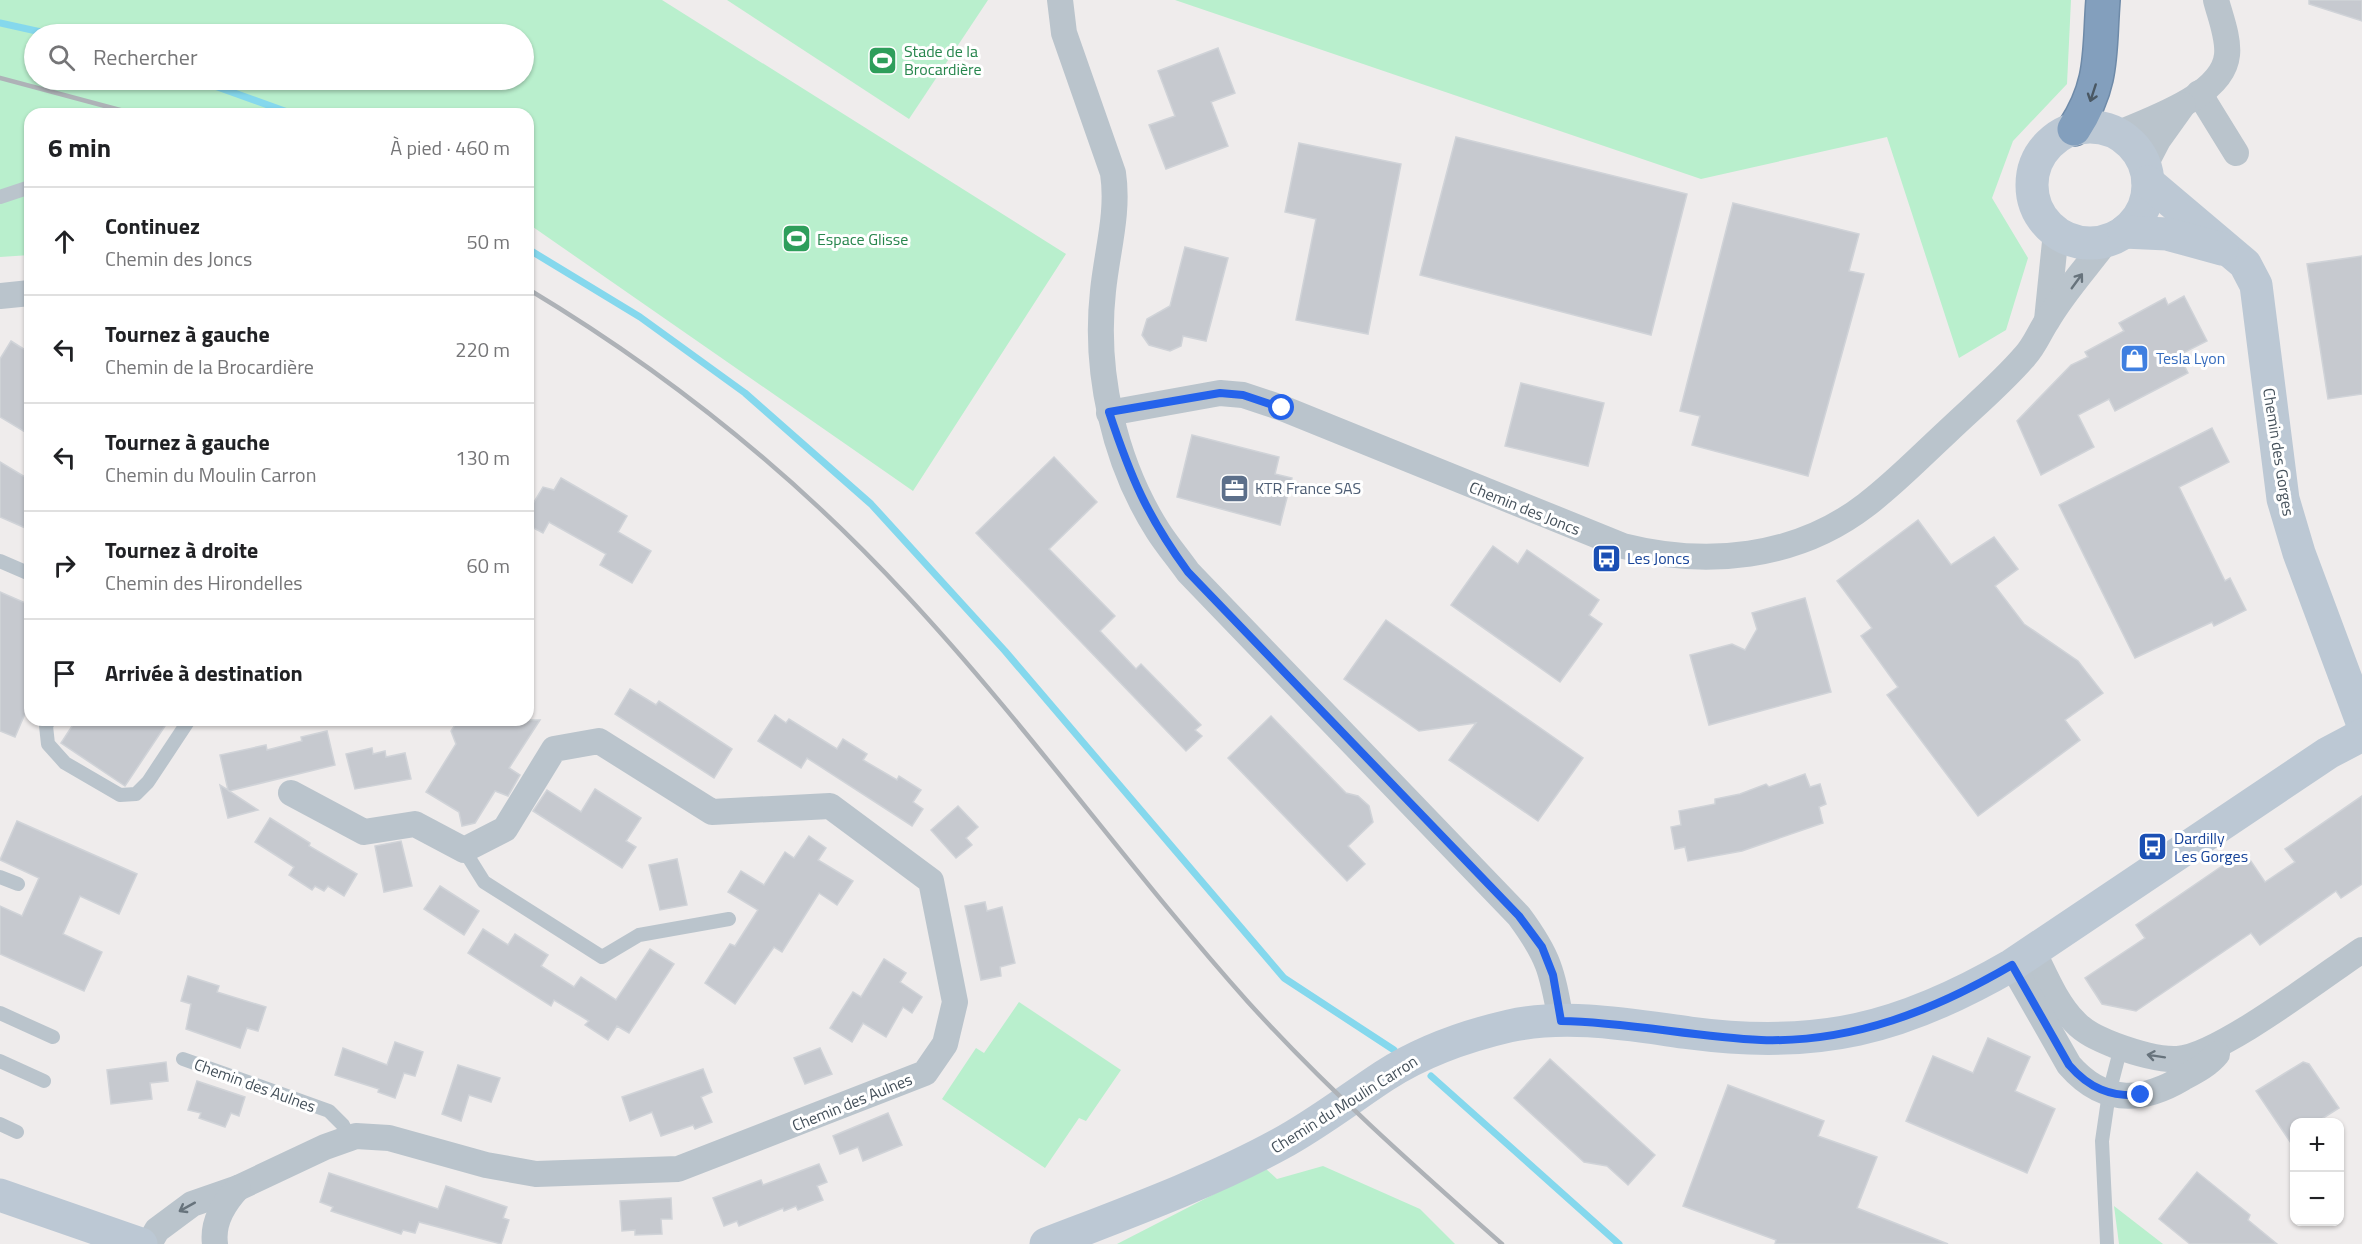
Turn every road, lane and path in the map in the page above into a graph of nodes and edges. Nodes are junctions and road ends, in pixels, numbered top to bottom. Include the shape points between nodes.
1 (1060, 0) edge
2 (2103, 0) edge
3 (2216, 0) edge
4 (2192, 98) junction
5 (2074, 129) junction
6 (2117, 134) junction
7 (2236, 153) dead end
8 (2146, 173) junction
9 (24, 190) edge
10 (0, 197) edge
11 (2056, 232) junction
12 (2115, 236) junction
13 (2230, 252) junction
14 (24, 294) edge
15 (0, 296) edge
16 (2046, 321) junction
17 (1109, 412) junction
18 (0, 561) edge
19 (24, 571) edge
20 (2362, 722) edge
21 (46, 726) edge
22 (185, 726) edge
23 (2362, 735) edge
24 (291, 793) dead end
25 (464, 850) junction
26 (0, 877) edge
27 (18, 884) dead end
28 (729, 919) dead end
29 (2362, 950) edge
30 (2023, 958) junction
31 (0, 1013) edge
32 (1561, 1021) junction
33 (53, 1037) dead end
34 (2231, 1038) junction
35 (2121, 1047) junction
36 (183, 1059) dead end
37 (0, 1061) edge
38 (44, 1081) dead end
39 (2109, 1093) junction
40 (0, 1124) edge
41 (17, 1132) dead end
42 (350, 1138) junction
43 (238, 1188) junction
44 (0, 1195) edge
45 (141, 1244) edge
46 (149, 1244) edge
47 (215, 1244) edge
48 (1046, 1244) edge
49 (2107, 1244) edge

1 - 17 street via 1064,33 1113,173 1116,192 1100,326
2 -> 5 highway via 2096,87
3 - 4 street via 2227,55 2220,77
4 - 6 street
4 - 7 street
4 - 8 street via 2158,140
5 - 6 street via 2104,128
5 - 11 street via 2044,149 2035,165 2032,184 2038,210
6 - 8 street via 2129,142
8 - 12 street via 2145,201 2138,218
8 - 13 street, Chemin des Gorges
9 - 10 lane
11 - 12 street via 2089,243
11 - 16 street, Chemin des Joncs
12 - 13 street, Chemin des Gorges via 2167,234
16 -> 12 street, Chemin des Joncs
13 - 20 street, Chemin des Gorges via 2245,264 2256,285 2283,499
14 - 15 street
16 - 17 street, Chemin des Joncs via 2025,356 1864,507 1800,541 1728,558 1668,556 1623,546 1243,395 1220,393
17 - 32 street via 1136,489 1165,541 1188,572 1519,916 1542,947 1550,966
18 - 19 lane
21 - 22 lane via 48,744 65,763 120,795 136,794 148,782
23 - 30 street, Chemin du Moulin Carron via 2328,753
24 - 25 street via 363,832 415,825
25 - 28 lane via 484,882 602,957 639,935
25 - 42 street, Chemin des Aulnes via 505,829 554,749 599,741 712,812 830,806 931,881 955,1002 945,1044 925,1073 678,1168 536,1174 486,1165 389,1138
26 - 27 lane
29 - 34 street
30 - 32 street, Chemin du Moulin Carron via 1967,991 1912,1016 1830,1035 1762,1040 1627,1023
30 - 35 street via 2076,1024
30 - 39 street via 2069,1065 2081,1079
31 - 33 lane
32 - 48 street, Chemin du Moulin Carron via 1512,1026 1428,1053 1263,1153
34 -> 35 street via 2177,1059
34 - 39 street via 2210,1063 2163,1090 2141,1095
35 - 39 lane
36 - 42 lane, Chemin des Aulnes via 329,1111
37 - 38 lane
39 - 49 lane via 2102,1141
40 - 41 lane
42 - 43 street, Chemin des Aulnes
43 -> 46 street, Chemin des Aulnes via 192,1204 157,1230
43 - 47 street via 224,1203 213,1233
44 - 45 street

